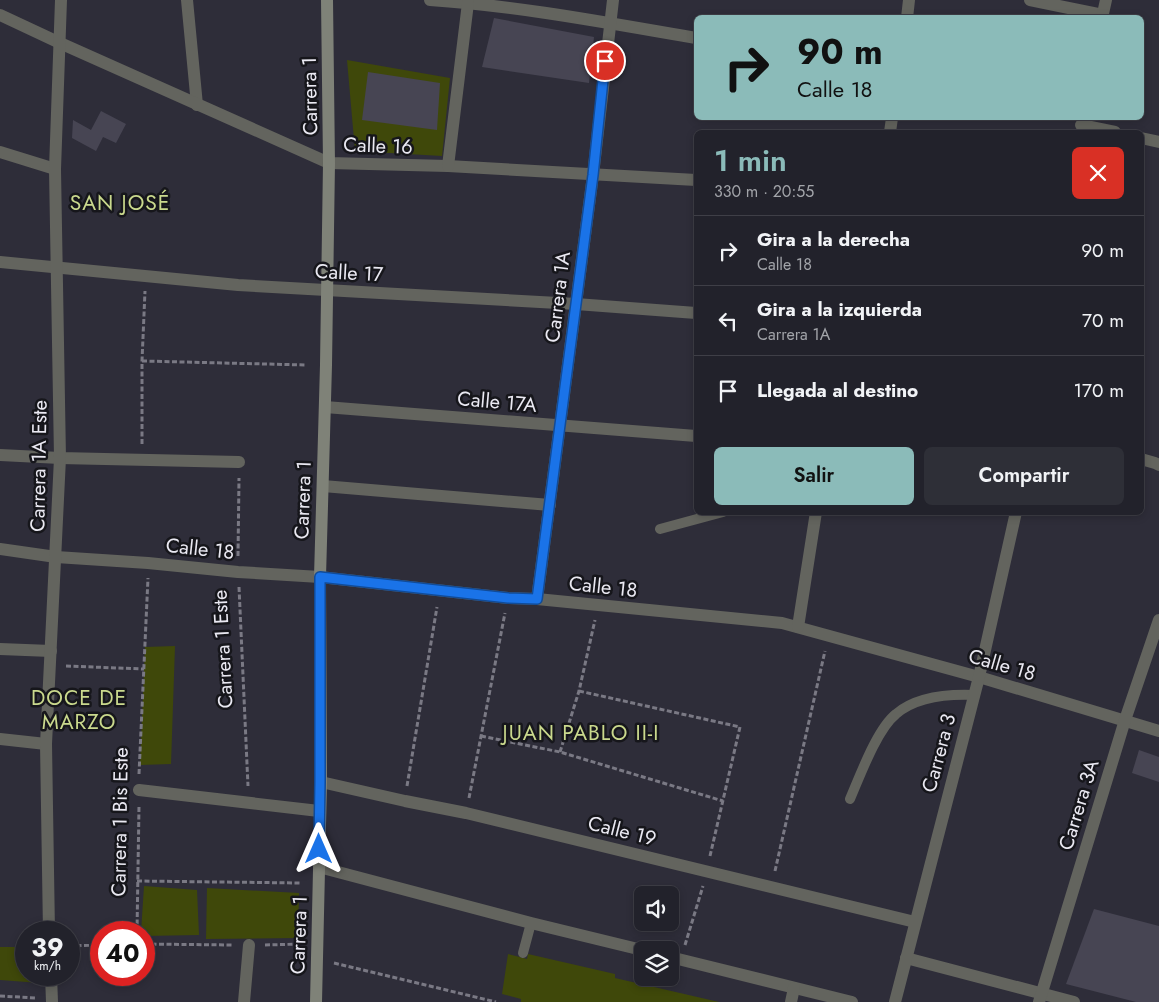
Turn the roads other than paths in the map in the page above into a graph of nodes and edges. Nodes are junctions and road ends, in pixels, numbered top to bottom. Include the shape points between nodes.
1 (61, 0) edge
2 (187, 0) edge
3 (327, 0) edge
4 (430, 0) edge
5 (613, 0) edge
6 (909, 0) edge
7 (1030, 0) edge
8 (1106, 0) edge
9 (468, 3) junction
10 (0, 14) edge
11 (906, 15) edge
12 (1098, 15) edge
13 (1102, 15) edge
14 (609, 23) junction
15 (694, 38) edge
16 (60, 43) junction
17 (197, 105) junction
18 (1081, 125) edge
19 (1105, 130) edge
20 (1144, 139) edge
21 (1159, 142) edge
22 (0, 152) edge
23 (329, 163) junction
24 (448, 166) junction
25 (55, 169) junction
26 (593, 175) junction
27 (694, 180) edge
28 (0, 262) edge
29 (57, 268) junction
30 (327, 291) junction
31 (576, 304) junction
32 (694, 313) edge
33 (325, 407) junction
34 (560, 426) junction
35 (694, 436) edge
36 (0, 455) edge
37 (60, 458) junction
38 (1144, 460) edge
39 (240, 462) road end
40 (1159, 465) edge
41 (322, 486) junction
42 (550, 505) junction
43 (712, 515) edge
44 (816, 515) edge
45 (1015, 515) edge
46 (660, 529) dead end
47 (0, 548) edge
48 (56, 556) junction
49 (320, 577) junction
50 (537, 599) junction
51 (1159, 620) edge
52 (798, 627) junction
53 (0, 649) edge
54 (51, 651) junction
55 (979, 677) junction
56 (974, 695) junction
57 (1125, 720) junction
58 (1159, 731) edge
59 (0, 739) edge
60 (46, 744) junction
61 (320, 782) junction
62 (139, 790) road end
63 (850, 800) dead end
64 (319, 811) junction
65 (319, 868) junction
66 (49, 921) edge
67 (914, 922) junction
68 (531, 923) junction
69 (249, 945) road end
70 (634, 948) edge
71 (523, 953) dead end
72 (906, 958) junction
73 (679, 959) edge
74 (51, 986) edge
75 (794, 988) junction
76 (1040, 997) edge
77 (52, 1000) edge
78 (244, 1002) edge
79 (316, 1002) edge
80 (790, 1002) edge
81 (852, 1002) edge
82 (894, 1002) edge
83 (1074, 1002) edge

1 - 16 street, Carrera 1A Este
2 - 17 street
3 - 23 street, Carrera 1
4 - 9 street
5 - 14 street, Carrera 1A
6 - 11 street
7 - 12 street
8 - 13 street
9 - 14 street
9 - 24 street
10 - 16 street, Calle 16
14 - 15 street
14 - 26 street, Carrera 1A
16 - 17 street, Calle 16
16 - 25 street, Carrera 1A Este
17 - 23 street, Calle 16
18 - 19 street
20 - 21 street
22 - 25 street
23 - 24 street, Calle 16
23 - 30 street, Carrera 1
24 - 26 street, Calle 16
25 - 29 street, Carrera 1A Este
26 - 27 street, Calle 16
26 - 31 street, Carrera 1A
28 - 29 street, Calle 17
29 - 30 street, Calle 17
29 - 37 street, Carrera 1A Este
30 - 31 street, Calle 17
30 - 33 street, Carrera 1
31 - 32 street, Calle 17
31 - 34 street, Carrera 1A
33 - 34 street, Calle 17A
33 - 41 street, Carrera 1
34 - 35 street, Calle 17A
34 - 42 street, Carrera 1A
36 - 37 street
37 - 39 street
37 - 48 street, Carrera 1A Este
38 - 40 street
41 - 42 street
41 - 49 street, Carrera 1
42 - 50 street, Carrera 1A
43 - 46 lane
44 - 52 street
45 - 55 street, Carrera 3
47 - 48 street, Calle 18
48 - 49 street, Calle 18
48 - 54 street, Carrera 1A Este
49 - 50 street, Calle 18
49 - 61 street, Carrera 1
50 - 52 street, Calle 18
51 - 57 street, Carrera 3A
52 - 55 street, Calle 18
53 - 54 street
54 - 60 street, Carrera 1A Este
55 - 56 street, Carrera 3
55 - 57 street, Calle 18
56 - 63 lane via 951,694 932,698 895,714 870,754
56 - 67 street, Carrera 3
57 - 58 street, Calle 18
57 - 76 street, Carrera 3A
59 - 60 street
60 - 66 street, Carrera 1A Este
61 - 64 street, Carrera 1
61 - 67 street, Calle 19 via 466,813
62 - 64 street
64 - 65 street, Carrera 1
65 - 68 street
65 - 79 street, Carrera 1
67 - 72 street, Carrera 3
68 - 70 street
68 - 71 lane
69 - 78 street
72 - 76 street
72 - 82 street, Carrera 3
73 - 75 street
74 - 77 street
75 - 80 street
75 - 81 street
76 - 83 street

